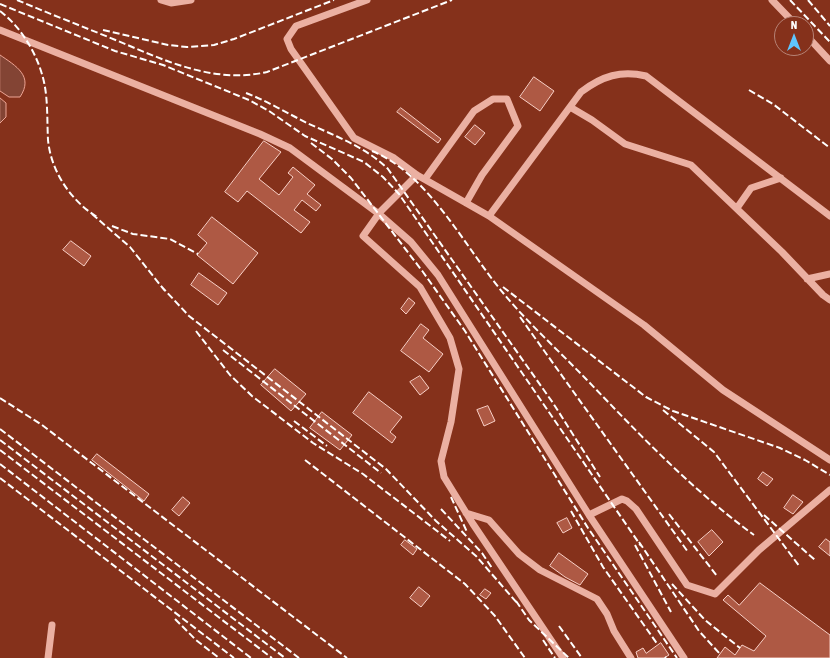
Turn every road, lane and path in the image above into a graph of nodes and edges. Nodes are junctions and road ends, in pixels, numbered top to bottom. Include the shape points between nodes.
1 (161, 0) edge
2 (191, 0) edge
3 (366, 0) edge
4 (772, 0) edge
5 (787, 16) edge
6 (0, 30) edge
7 (814, 43) edge
8 (830, 60) edge
9 (570, 108) junction
10 (418, 175) junction
11 (781, 178) junction
12 (425, 179) junction
13 (466, 203) junction
14 (737, 208) junction
15 (379, 214) junction
16 (489, 216) junction
17 (830, 216) edge
18 (830, 274) edge
19 (807, 279) junction
20 (830, 300) edge
21 (830, 460) edge
22 (830, 490) edge
23 (466, 513) junction
24 (589, 515) junction
25 (52, 625) dead end
26 (48, 658) edge
27 (563, 658) edge
28 (631, 658) edge
29 (684, 658) edge

1 - 2 street via 171,3
3 - 10 street via 296,26 287,39 291,49 354,138 394,158
4 - 5 street
6 - 15 street via 290,148
7 - 8 street
9 - 11 street via 590,85 612,74 633,73 646,76
9 - 14 street via 592,120 625,144 691,165
9 - 16 street
10 - 12 street
10 - 15 street
11 - 14 street via 751,188
11 - 17 street
12 - 13 street
12 - 13 street via 474,111 493,99 507,99 518,126 482,175
13 - 16 street
14 - 19 street
15 - 23 street via 363,236 420,287 450,338 459,369 451,422 440,461 444,477
15 - 24 street via 411,242 438,275
16 - 21 street via 644,325 722,390
18 - 19 street
19 - 20 street
22 - 24 street via 759,550 715,594 687,585 636,509 627,501 622,499
23 - 27 street
23 - 28 street via 489,520 519,554 540,570 597,599
24 - 29 street
25 - 26 street

